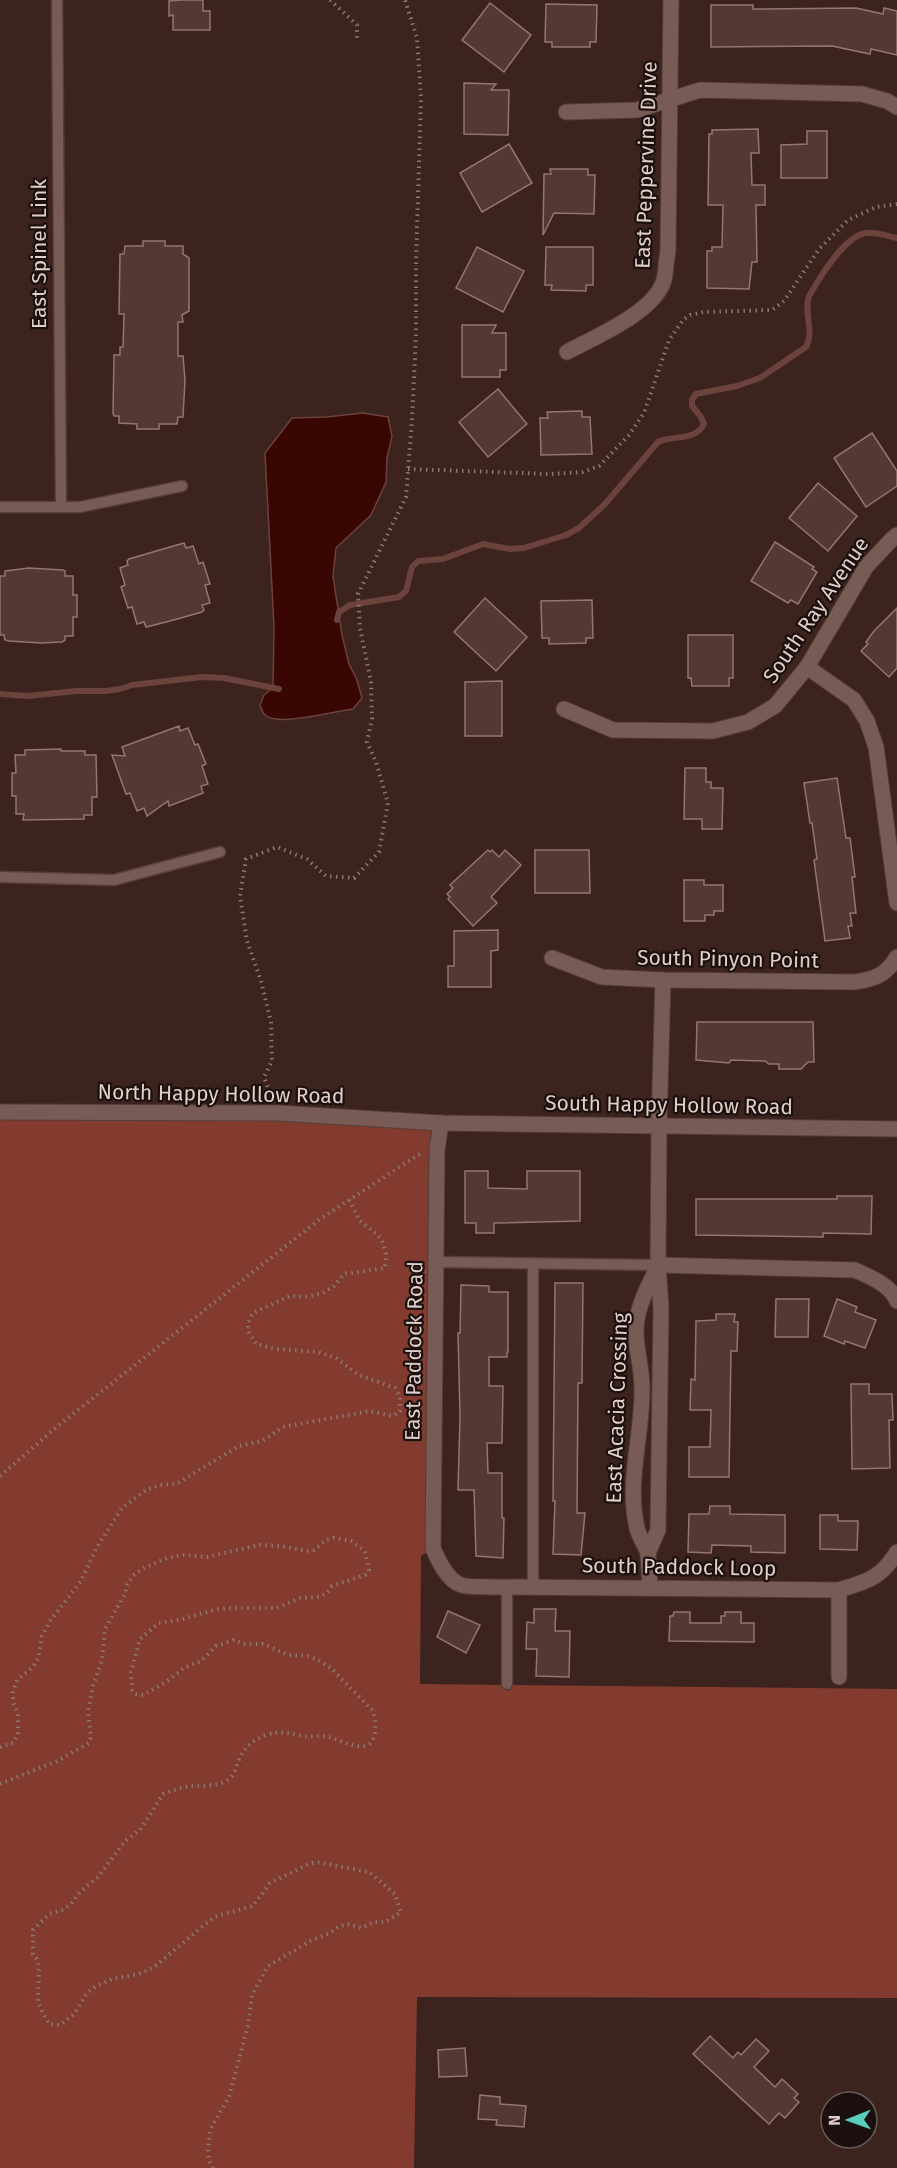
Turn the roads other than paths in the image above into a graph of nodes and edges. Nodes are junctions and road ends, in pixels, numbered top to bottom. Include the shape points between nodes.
1 (57, 0) edge
2 (671, 0) edge
3 (670, 101) junction
4 (897, 107) edge
5 (566, 112) dead end
6 (567, 352) dead end
7 (182, 486) dead end
8 (0, 507) edge
9 (61, 507) junction
10 (897, 535) edge
11 (807, 667) junction
12 (564, 709) dead end
13 (220, 852) dead end
14 (0, 877) edge
15 (897, 903) edge
16 (897, 957) edge
17 (552, 958) dead end
18 (663, 980) junction
19 (0, 1112) edge
20 (441, 1123) junction
21 (659, 1126) junction
22 (897, 1129) edge
23 (436, 1263) junction
24 (533, 1264) junction
25 (658, 1265) junction
26 (896, 1295) edge
27 (897, 1552) edge
28 (648, 1553) junction
29 (450, 1576) joint
30 (507, 1587) junction
31 (533, 1587) junction
32 (650, 1587) junction
33 (839, 1590) junction
34 (839, 1677) dead end
35 (507, 1684) dead end

1 - 9 lane, East Spinel Link
2 - 3 street, East Peppervine Drive
3 - 4 street via 700,90 786,91 862,94
3 - 5 street via 637,110
3 - 6 street, East Peppervine Drive via 668,251 663,281 650,302
7 - 9 lane via 80,507
8 - 9 lane
10 - 11 street, South Ray Avenue via 866,567
11 - 12 street, South Ray Avenue via 775,706 748,722 713,731 613,730
11 - 15 street via 854,700 867,721 876,747
13 - 14 lane via 114,880
16 - 18 street, South Pinyon Point via 890,969 874,980 855,982
17 - 18 street, South Pinyon Point via 602,977
18 - 21 street, East Acacia Crossing
19 - 20 street, North Happy Hollow Road via 278,1113
20 - 21 street, South Happy Hollow Road
20 - 23 street, East Paddock Road via 437,1150
21 - 22 street, South Happy Hollow Road
21 - 25 street, East Acacia Crossing
23 - 24 lane
23 - 29 street, East Paddock Road via 433,1548
24 - 25 lane
24 - 31 lane
25 - 26 street via 855,1270
25 - 28 street, East Acacia Crossing via 658,1530
25 - 28 street, East Acacia Crossing via 636,1321 642,1386 634,1511 637,1531
27 - 33 street, South Paddock Loop via 886,1569 865,1582
28 - 32 street, East Acacia Crossing
29 - 30 street, South Paddock Loop via 460,1585
30 - 31 street, South Paddock Loop
30 - 35 lane
31 - 32 street, South Paddock Loop
32 - 33 street, South Paddock Loop
33 - 34 street

